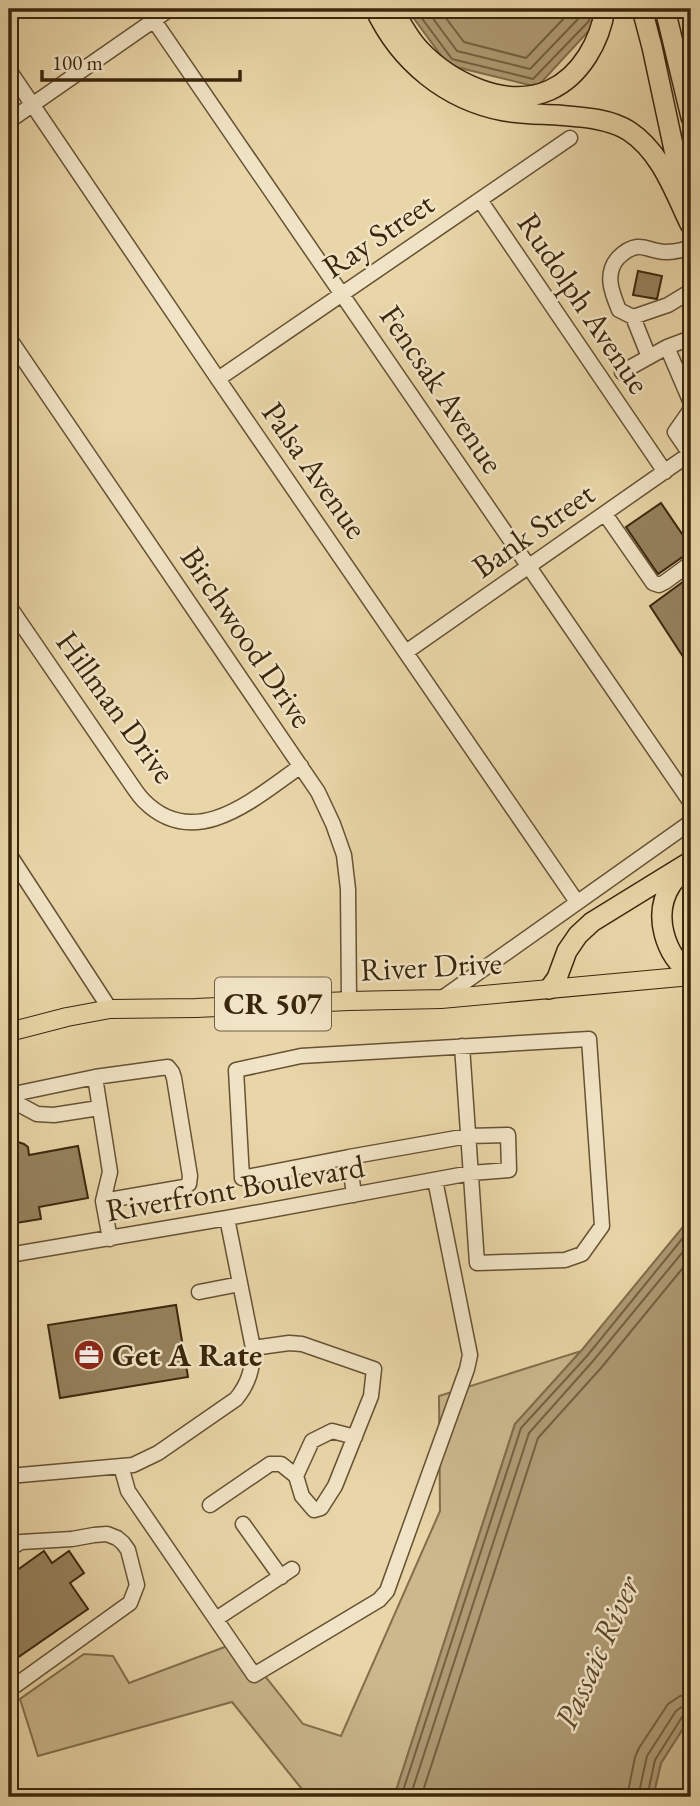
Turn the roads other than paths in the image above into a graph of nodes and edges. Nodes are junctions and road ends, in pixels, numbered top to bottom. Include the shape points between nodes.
1 (170, 9) edge
2 (375, 9) edge
3 (393, 9) edge
4 (605, 9) edge
5 (642, 9) edge
6 (665, 9) edge
7 (150, 14) edge
8 (686, 68) edge
9 (9, 70) edge
10 (33, 105) junction
11 (691, 117) edge
12 (9, 121) edge
13 (570, 138) dead end
14 (480, 200) junction
15 (690, 227) edge
16 (691, 248) edge
17 (691, 291) edge
18 (342, 293) junction
19 (633, 317) junction
20 (9, 338) edge
21 (691, 338) edge
22 (667, 347) junction
23 (649, 358) junction
24 (622, 372) dead end
25 (218, 379) junction
26 (691, 403) edge
27 (691, 409) edge
28 (690, 453) edge
29 (665, 472) junction
30 (605, 514) junction
31 (691, 563) edge
32 (530, 566) junction
33 (9, 606) edge
34 (406, 652) junction
35 (301, 766) junction
36 (691, 803) edge
37 (691, 822) edge
38 (9, 854) edge
39 (690, 862) edge
40 (577, 902) junction
41 (691, 975) edge
42 (549, 989) junction
43 (440, 999) junction
44 (349, 1001) junction
45 (110, 1009) junction
46 (9, 1032) edge
47 (462, 1046) junction
48 (95, 1077) junction
49 (9, 1097) edge
50 (99, 1108) junction
51 (468, 1136) junction
52 (349, 1157) junction
53 (471, 1173) junction
54 (435, 1180) junction
55 (354, 1195) junction
56 (103, 1201) junction
57 (227, 1218) junction
58 (110, 1239) junction
59 (9, 1255) edge
60 (240, 1284) junction
61 (199, 1292) dead end
62 (253, 1349) junction
63 (355, 1437) junction
64 (121, 1466) junction
65 (9, 1476) edge
66 (296, 1476) junction
67 (210, 1505) dead end
68 (243, 1524) dead end
69 (9, 1549) edge
70 (216, 1619) junction
71 (9, 1686) edge

1 - 7 street
2 - 15 highway via 409,60 455,94 506,111 584,118 628,130 659,162
3 - 4 highway via 420,50 461,81 508,96 531,96 551,90 583,62 603,23
5 - 15 highway
6 - 8 highway
7 - 10 street
7 - 18 street, Fencsak Avenue
8 - 11 highway
9 - 10 street, Palsa Avenue
10 - 12 street
10 - 25 street, Palsa Avenue
13 - 14 street, Ray Street
14 - 18 street, Ray Street
14 - 29 street, Rudolph Avenue
16 - 19 street via 671,252 634,247 612,265 612,293 619,310
17 - 19 street
18 - 25 street, Ray Street
18 - 32 street, Fencsak Avenue
19 - 23 street
20 - 35 street, Birchwood Drive
21 - 22 street
22 - 23 street
22 - 26 street
23 - 24 street
25 - 34 street, Palsa Avenue
27 - 28 street via 676,432
28 - 29 street, Bank Street
29 - 30 street, Bank Street
30 - 31 street via 653,583 665,582
30 - 32 street, Bank Street
32 - 34 street, Bank Street
32 - 36 street, Fencsak Avenue
33 - 35 street, Hillman Drive via 131,784 145,802 164,815 185,823 210,821 232,813
34 - 40 street, Palsa Avenue
35 - 44 street, Birchwood Drive via 318,792 344,855
37 - 40 street
38 - 45 street
39 - 41 highway via 670,887 662,922 673,955
39 - 42 highway via 592,922 567,951
40 - 43 street
41 - 42 main road, River Drive / CR 507
42 - 43 main road, River Drive / CR 507
43 - 44 main road, River Drive / CR 507
44 - 45 main road, River Drive / CR 507
45 - 46 main road, River Drive / CR 507
47 - 51 street
47 - 52 street via 301,1056 236,1070 242,1178
47 - 53 street via 589,1039 602,1226 582,1254 565,1259 477,1263
48 - 49 street
48 - 50 street
48 - 56 street via 170,1069 190,1181 184,1188
49 - 50 street via 37,1114
50 - 56 street via 110,1172
51 - 52 street
51 - 53 street
51 - 53 street, Riverfront Boulevard via 508,1135 509,1170
52 - 55 street
53 - 54 street, Riverfront Boulevard
54 - 55 street, Riverfront Boulevard
54 - 70 street via 470,1355 387,1591 254,1675
55 - 57 street, Riverfront Boulevard
56 - 58 street
57 - 58 street, Riverfront Boulevard
57 - 60 street
58 - 59 street, Riverfront Boulevard
60 - 61 street
60 - 62 street
62 - 63 street via 302,1344 374,1369 371,1396
62 - 64 street via 251,1373 236,1399 158,1453
63 - 66 street via 332,1431 312,1441
63 - 66 street via 321,1508 314,1510 302,1496
64 - 65 street
64 - 70 street via 128,1492
66 - 67 street via 281,1464 270,1464
68 - 70 street via 287,1573
69 - 71 street via 20,1542 107,1534 128,1550 136,1585 130,1603

